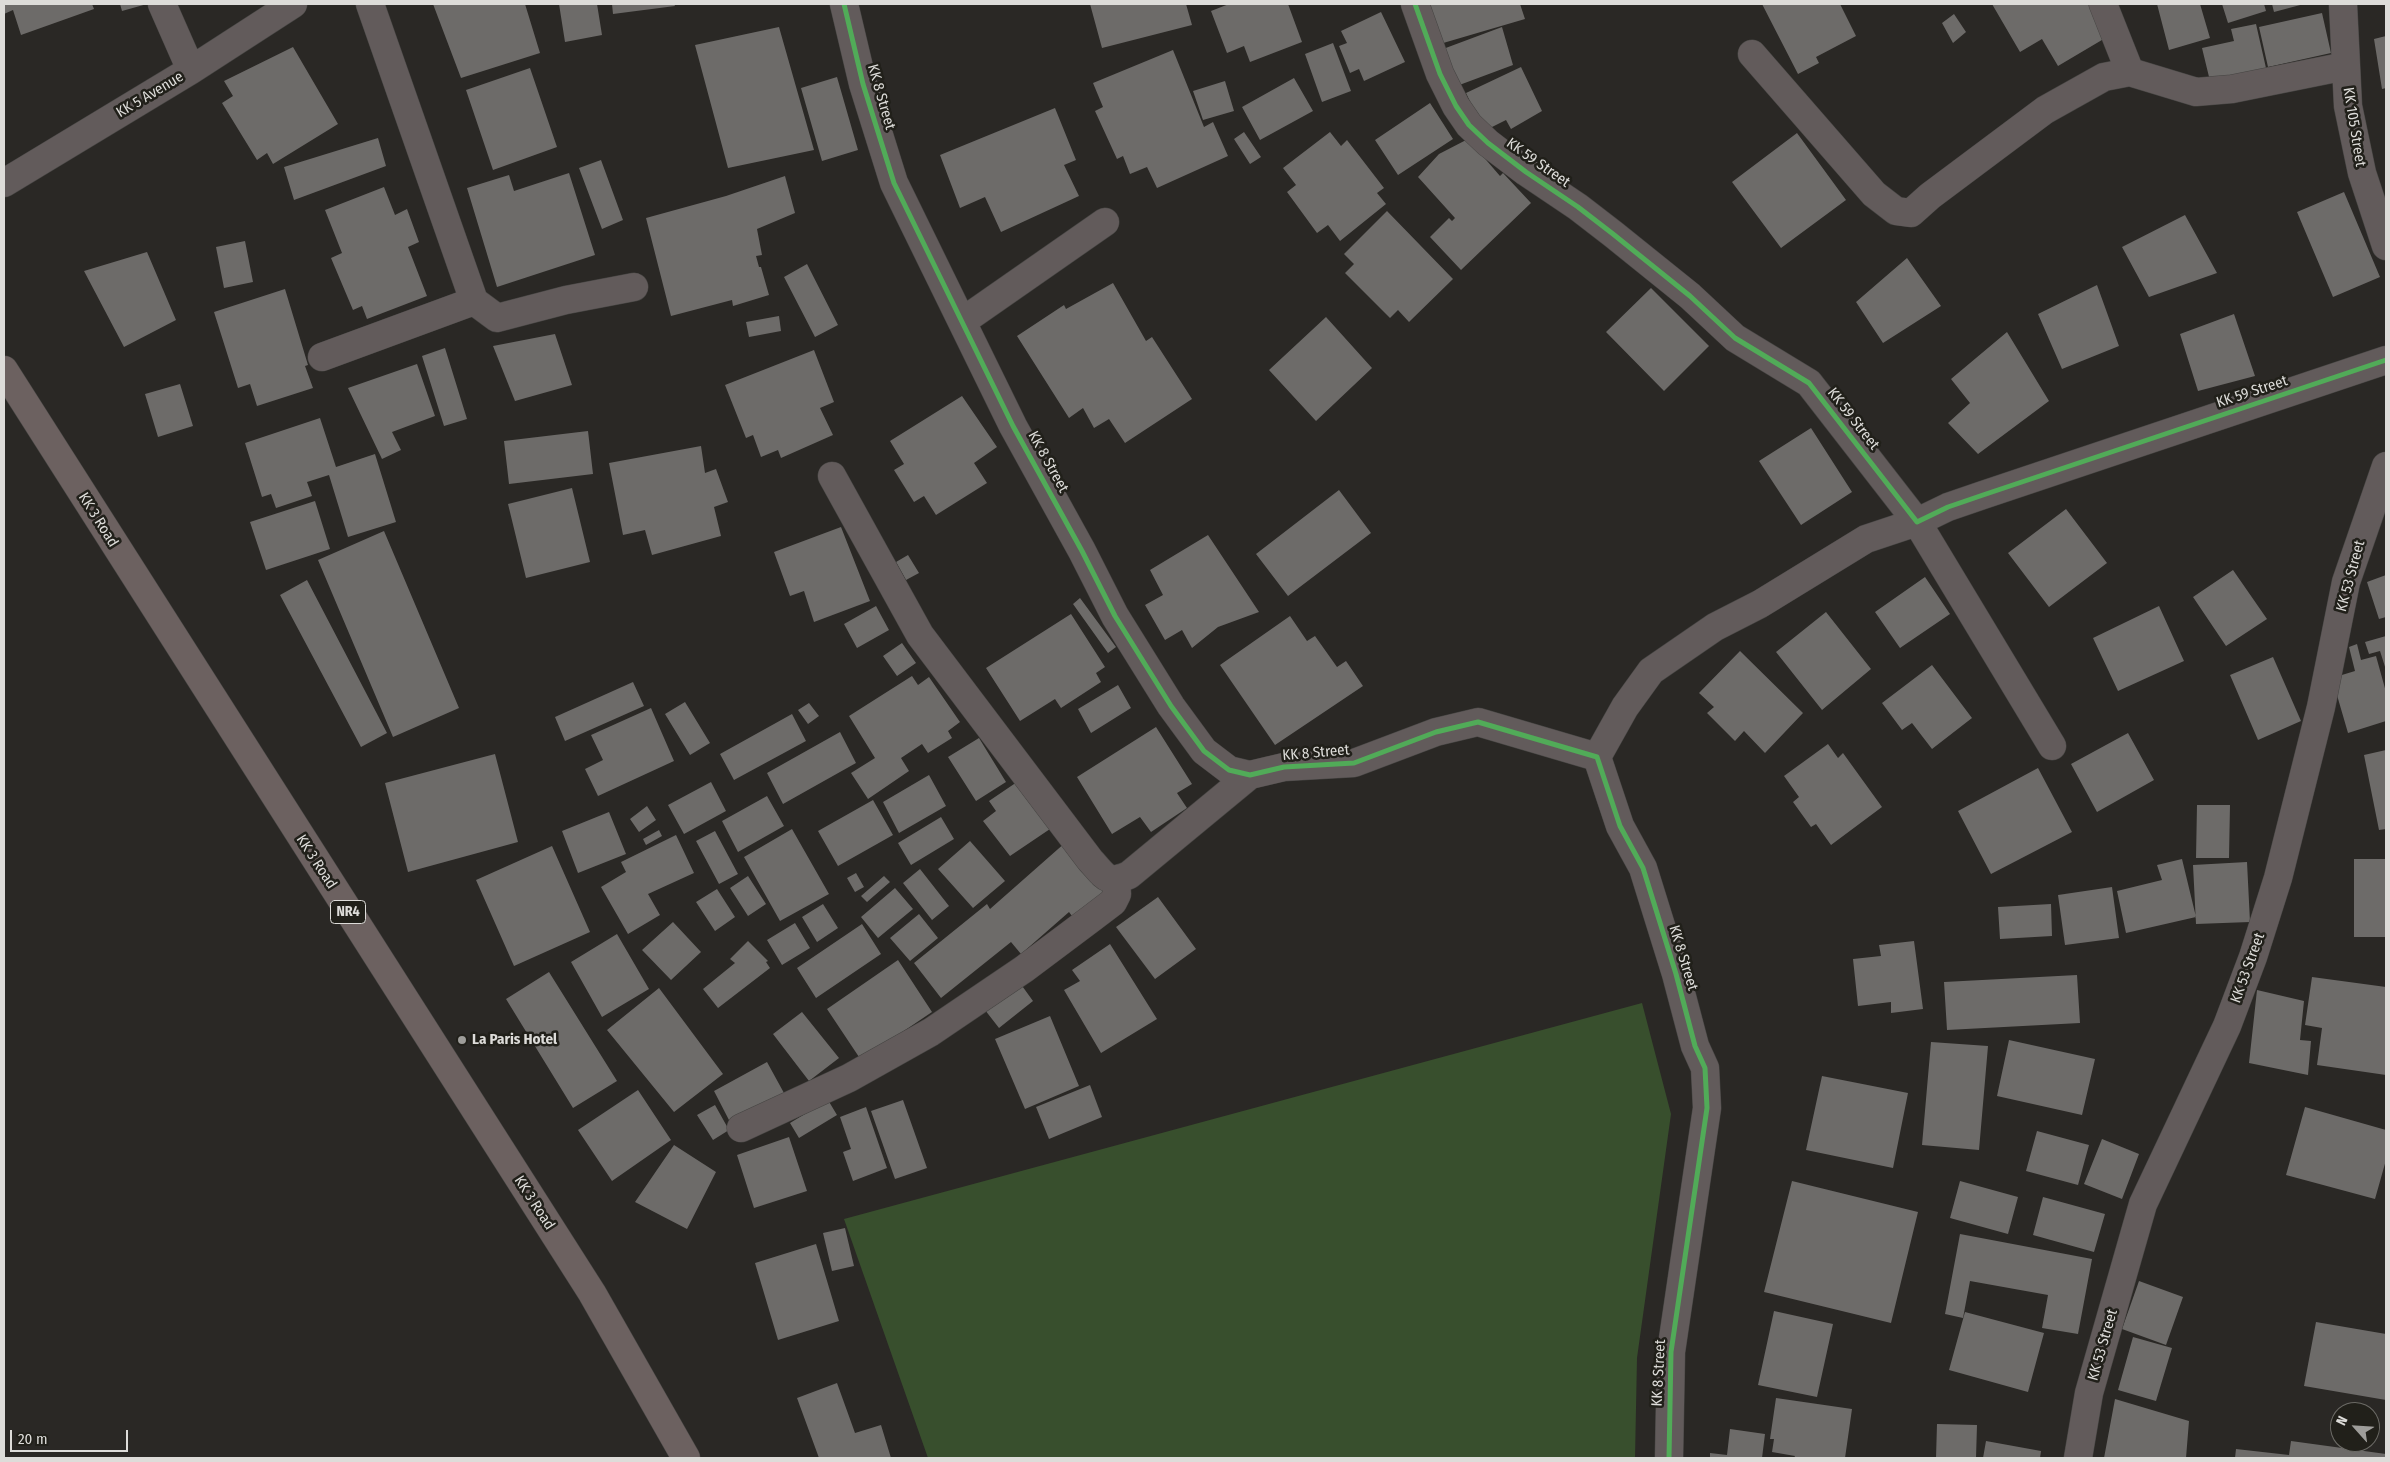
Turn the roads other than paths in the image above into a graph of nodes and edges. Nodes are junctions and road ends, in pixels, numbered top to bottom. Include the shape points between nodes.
1 (162, 4) edge
2 (293, 4) edge
3 (370, 4) edge
4 (844, 4) edge
5 (1415, 4) edge
6 (2103, 4) edge
7 (2343, 4) edge
8 (1752, 54) dead end
9 (2346, 66) junction
10 (190, 70) junction
11 (2130, 72) junction
12 (4, 183) edge
13 (1105, 222) dead end
14 (2386, 246) edge
15 (634, 287) dead end
16 (474, 301) junction
17 (963, 321) junction
18 (322, 357) dead end
19 (2386, 360) edge
20 (4, 370) edge
21 (2386, 466) edge
22 (832, 476) dead end
23 (1917, 522) junction
24 (2052, 746) dead end
25 (1597, 757) junction
26 (1250, 775) junction
27 (1116, 881) junction
28 (741, 1128) dead end
29 (686, 1458) edge
30 (1669, 1458) edge
31 (2078, 1458) edge

1 - 10 street
2 - 10 street, KK 5 Avenue
3 - 16 street
4 - 17 street, KK 8 Street via 863,84 894,183
5 - 23 street, KK 59 Street via 1440,74 1469,125 1526,172 1613,234 1690,296 1735,338 1809,383
6 - 11 street
7 - 9 street, KK 105 Street
8 - 11 street via 1874,194 1896,211 1911,213 2046,110 2104,77
9 - 11 street via 2232,89 2196,92
9 - 14 street, KK 105 Street via 2348,106 2362,173
10 - 12 street, KK 5 Avenue
13 - 17 street
15 - 16 street via 497,318
16 - 18 street
17 - 26 street, KK 8 Street via 1013,426 1115,616 1171,706 1204,751 1229,770
19 - 23 street, KK 59 Street via 1983,495
20 - 29 highway, KK 3 Road / NR4 via 592,1293
21 - 31 street, KK 53 Street via 2346,582 2321,707 2278,878 2227,1026 2143,1204 2089,1393
22 - 27 street via 920,635 1090,860 1108,880
23 - 24 street
23 - 25 street via 1866,539 1760,604 1714,627 1651,671 1625,707
25 - 26 street, KK 8 Street via 1478,722 1436,732 1354,763 1284,767
25 - 30 street, KK 8 Street via 1620,826 1642,868 1695,1046 1705,1068 1707,1108 1671,1352
26 - 27 street via 1129,875
27 - 28 street via 1113,902 1024,969 931,1032 848,1078

